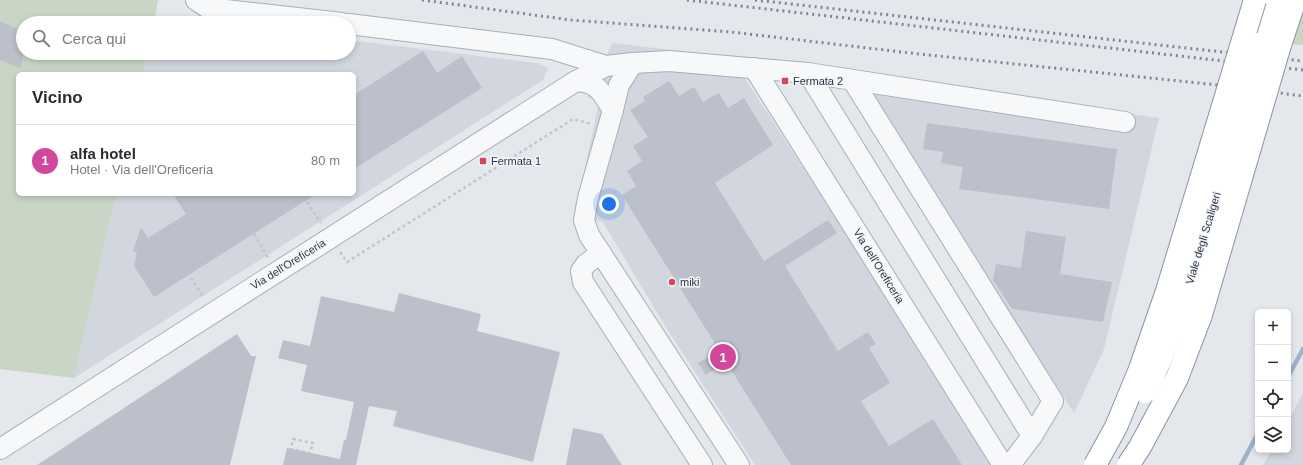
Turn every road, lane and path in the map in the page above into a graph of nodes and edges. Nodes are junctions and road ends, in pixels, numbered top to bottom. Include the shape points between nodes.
1 (196, 0) edge
2 (1255, 0) edge
3 (1275, 0) edge
4 (1295, 0) edge
5 (279, 16) edge
6 (356, 25) edge
7 (633, 63) junction
8 (606, 66) junction
9 (754, 68) junction
10 (808, 73) junction
11 (576, 80) junction
12 (853, 80) junction
13 (610, 119) junction
14 (1125, 122) dead end
15 (307, 202) dead end
16 (315, 214) dead end
17 (254, 234) dead end
18 (330, 237) junction
19 (262, 247) dead end
20 (602, 253) junction
21 (191, 278) dead end
22 (199, 290) dead end
23 (710, 420) junction
24 (1032, 436) junction
25 (684, 437) junction
26 (293, 439) joint
27 (0, 449) edge
28 (702, 465) edge
29 (739, 465) edge
30 (1003, 465) edge
31 (1010, 465) edge
32 (1095, 465) edge
33 (1103, 465) edge
34 (1128, 465) edge

1 - 5 street via 208,8
2 - 32 highway, bridge via 1167,291 1140,369 1116,427
3 - 33 highway, Viale degli Scaligeri, bridge via 1181,310 1153,377 1122,437
4 - 34 highway, Viale degli Scaligeri, bridge via 1201,315 1177,378
6 - 8 street via 552,49
7 - 8 street, Via dell'Oreficeria
7 - 9 street, Via dell'Oreficeria via 669,60
7 - 13 street via 619,85
8 - 11 street, Via dell'Oreficeria
9 - 10 street, Via dell'Oreficeria
9 - 30 street, Via dell'Oreficeria
10 - 12 street, Via dell'Oreficeria
10 - 24 street
11 - 13 street via 588,81 596,86
11 - 18 street, Via dell'Oreficeria
12 - 14 street, Via dell'Oreficeria
12 - 24 street via 1053,401
13 - 18 path via 573,119 347,262
13 - 20 street via 584,220
15 - 16 path
17 - 19 path
18 - 27 street, Via dell'Oreficeria
20 - 23 street
20 - 25 street via 586,264 581,271 583,282
21 - 22 path
23 - 25 street
23 - 29 street
24 - 31 street
25 - 28 street
26 - 26 path via 313,443 310,453 291,448

